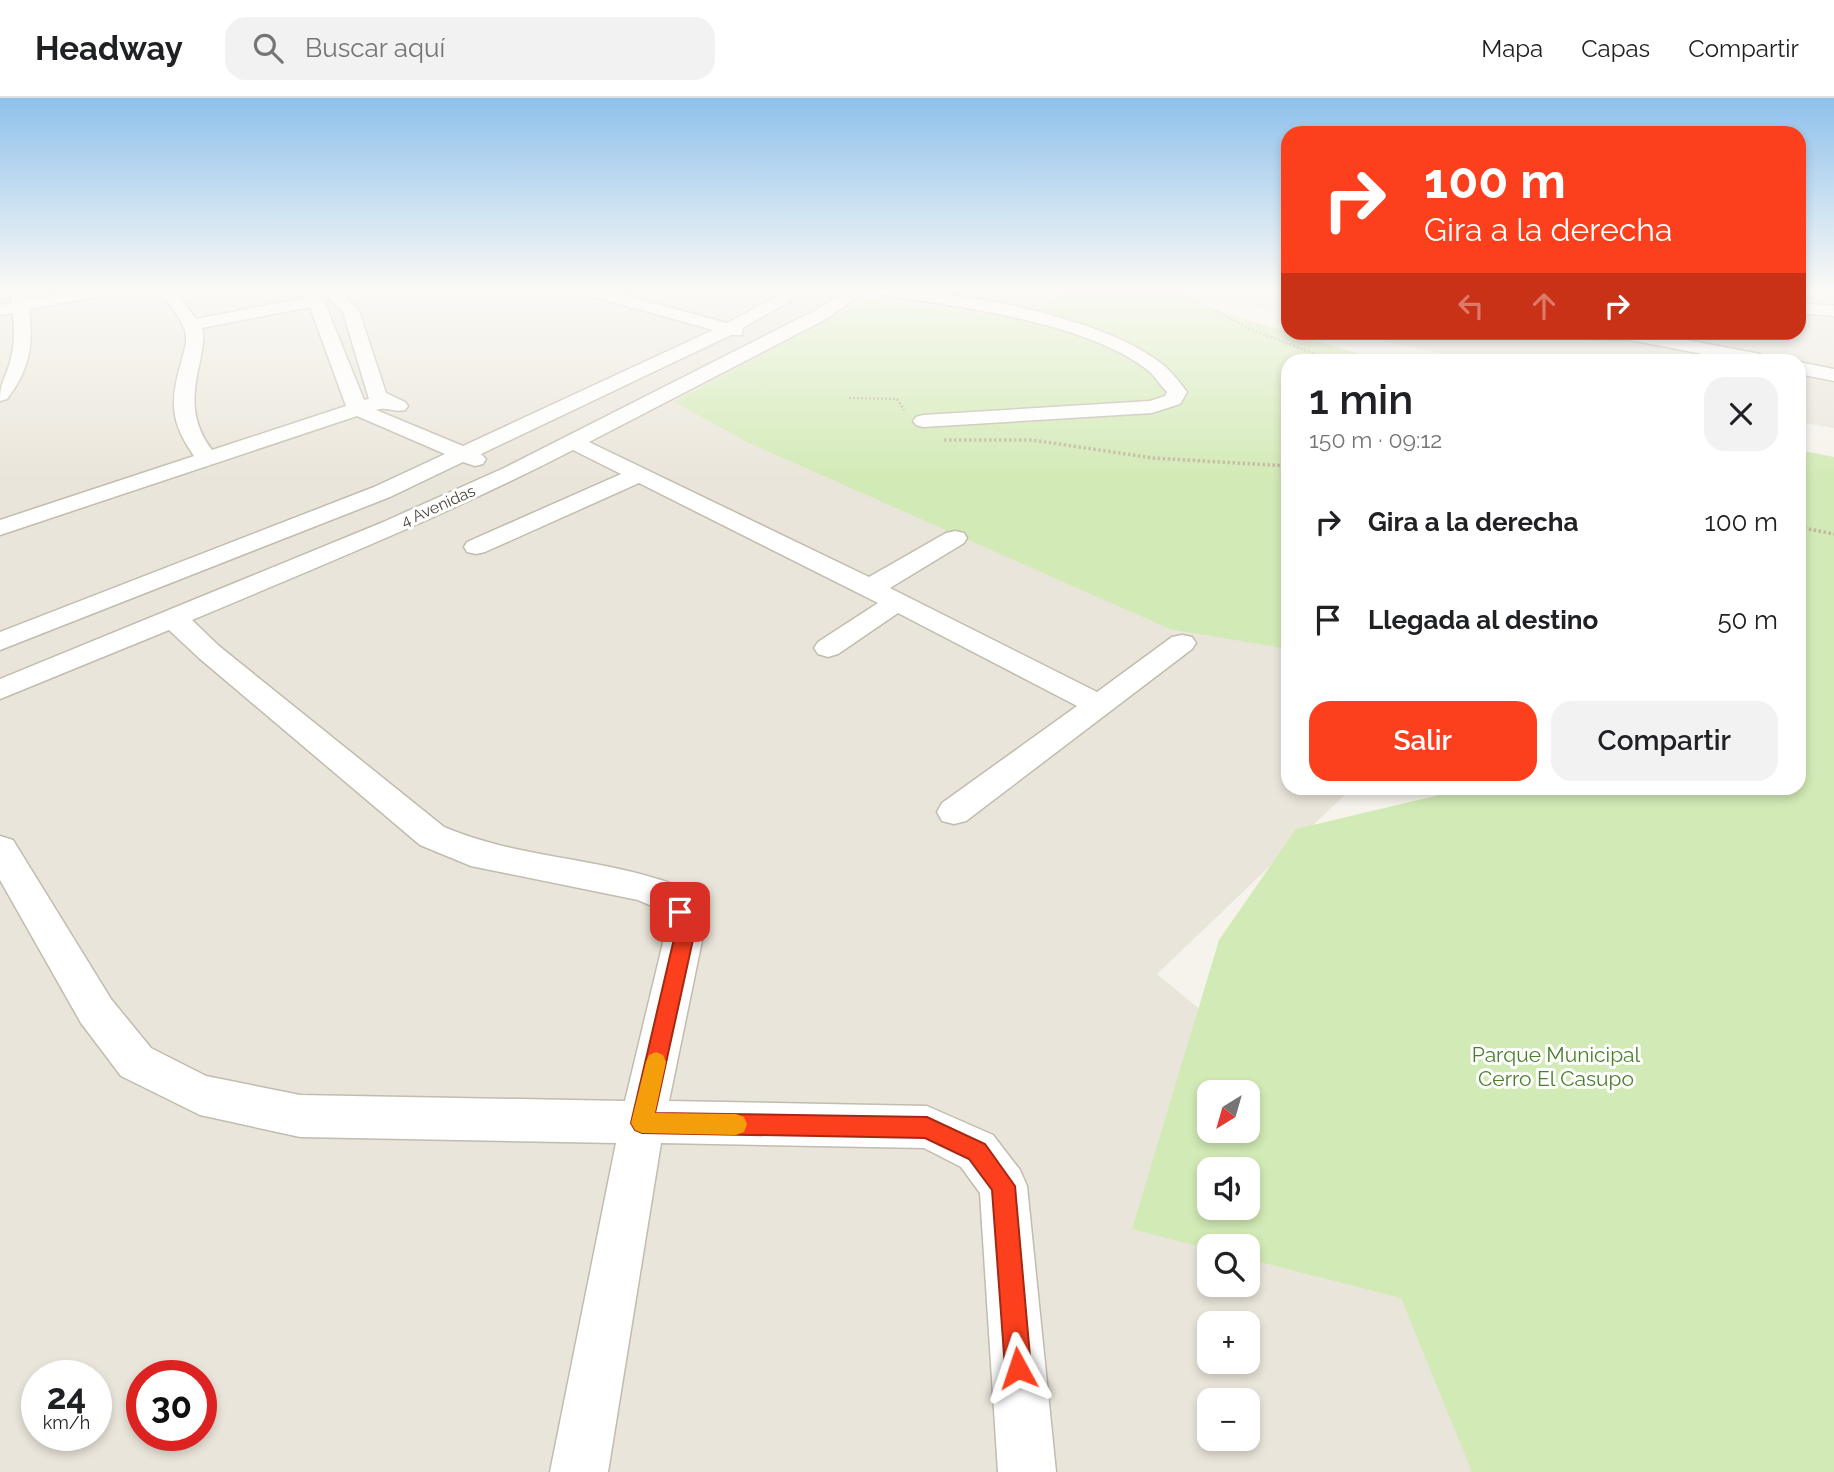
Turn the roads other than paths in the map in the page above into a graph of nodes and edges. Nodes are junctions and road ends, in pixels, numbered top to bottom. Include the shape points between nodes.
1 (21, 353) edge
2 (192, 353) edge
3 (337, 353) edge
4 (364, 353) edge
5 (697, 353) edge
6 (697, 353) edge
7 (709, 353) edge
8 (1131, 353) edge
9 (0, 355) edge
10 (0, 367) edge
11 (1806, 369) edge
12 (1834, 375) edge
13 (0, 396) edge
14 (384, 400) junction
15 (357, 409) junction
16 (915, 418) road end
17 (573, 442) junction
18 (487, 455) junction
19 (206, 458) junction
20 (638, 475) junction
21 (0, 528) edge
22 (955, 538) dead end
23 (476, 547) dead end
24 (870, 588) junction
25 (897, 602) junction
26 (174, 619) junction
27 (0, 625) edge
28 (0, 642) edge
29 (1182, 643) dead end
30 (828, 648) dead end
31 (0, 665) edge
32 (0, 690) edge
33 (1097, 704) junction
34 (954, 812) dead end
35 (0, 849) edge
36 (642, 1123) junction
37 (579, 1472) edge
38 (1027, 1472) edge

1 - 13 street via 21,367
2 - 19 street via 184,424
3 - 15 street
4 - 14 street via 377,396
5 - 18 street, 4 Avenidas
6 - 18 street, 4 Avenidas
7 - 17 street, 4 Avenidas
8 - 16 street via 1172,382 1177,392 1173,400 1152,407
9 - 10 street
11 - 12 street
14 - 15 street
14 - 18 street
15 - 18 street
15 - 19 street
17 - 18 street, 4 Avenidas
17 - 20 street
18 - 26 street, 4 Avenidas via 390,528
18 - 27 street, 4 Avenidas via 265,524
18 - 28 street, 4 Avenidas
18 - 31 street, 4 Avenidas via 355,524
19 - 21 street
20 - 23 street
20 - 24 street
22 - 24 street
24 - 25 street
25 - 30 street
25 - 33 street
26 - 32 street, 4 Avenidas
26 - 36 street via 432,836 471,853 643,887 673,899 687,926
29 - 33 street
33 - 34 street
35 - 36 street via 96,1011 135,1062 200,1094 300,1116
36 - 37 street
36 - 38 street via 927,1127 977,1151 1003,1186

